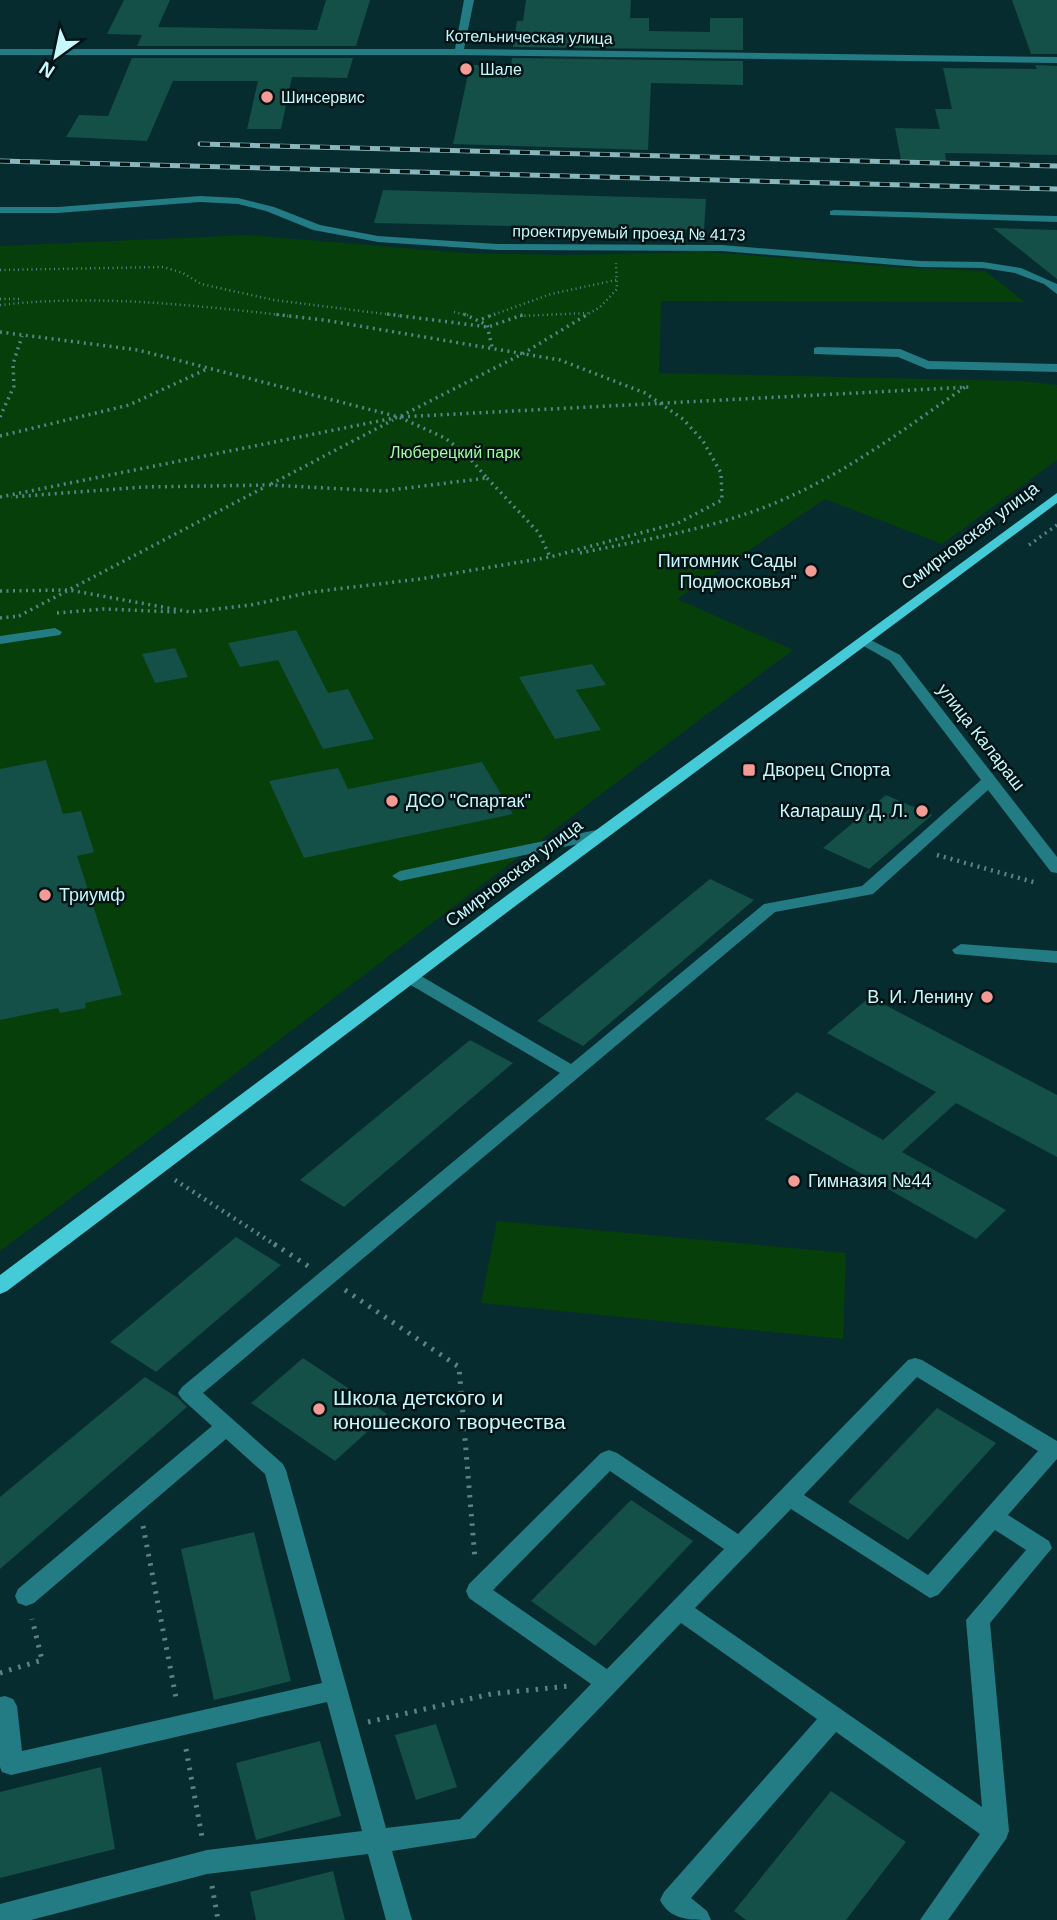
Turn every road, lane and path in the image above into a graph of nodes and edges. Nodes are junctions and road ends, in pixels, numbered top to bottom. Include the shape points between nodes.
1 (469, 0) edge
2 (0, 52) edge
3 (459, 52) junction
4 (1057, 60) edge
5 (0, 211) edge
6 (834, 213) dead end
7 (1057, 219) edge
8 (620, 247) junction
9 (0, 270) edge
10 (616, 280) junction
11 (1057, 289) edge
12 (0, 299) edge
13 (50, 299) junction
14 (0, 305) edge
15 (454, 312) dead end
16 (589, 313) junction
17 (482, 319) junction
18 (488, 327) junction
19 (0, 332) edge
20 (22, 336) junction
21 (492, 347) junction
22 (818, 351) dead end
23 (524, 353) junction
24 (1057, 368) edge
25 (207, 369) junction
26 (977, 386) dead end
27 (965, 387) junction
28 (659, 403) junction
29 (399, 416) junction
30 (0, 417) edge
31 (0, 436) edge
32 (487, 478) junction
33 (269, 485) junction
34 (0, 497) edge
35 (1057, 497) edge
36 (550, 557) junction
37 (69, 590) junction
38 (0, 591) edge
39 (190, 612) junction
40 (52, 614) dead end
41 (19, 616) junction
42 (30, 616) dead end
43 (0, 618) edge
44 (55, 632) dead end
45 (0, 640) edge
46 (865, 641) junction
47 (990, 780) junction
48 (601, 834) junction
49 (914, 848) junction
50 (1057, 868) edge
51 (400, 876) dead end
52 (1037, 883) dead end
53 (961, 950) dead end
54 (1057, 957) edge
55 (410, 977) junction
56 (573, 1073) junction
57 (175, 1180) dead end
58 (327, 1279) junction
59 (0, 1286) edge
60 (227, 1426) junction
61 (789, 1496) junction
62 (993, 1517) junction
63 (740, 1548) junction
64 (477, 1591) junction
65 (26, 1596) joint
66 (680, 1609) junction
67 (0, 1673) edge
68 (608, 1683) junction
69 (336, 1690) junction
70 (5, 1706) dead end
71 (834, 1717) junction
72 (346, 1728) junction
73 (997, 1831) junction
74 (378, 1842) junction
75 (0, 1916) edge
76 (399, 1920) edge
77 (698, 1920) edge
78 (933, 1920) edge

1 - 3 street
2 - 3 street, Котельническая улица
3 - 4 street, Котельническая улица
5 - 8 street, проектируемый проезд № 4173 via 200,199 238,201 317,228 378,239 498,247
6 - 7 street
8 - 10 path
8 - 11 street, проектируемый проезд № 4173 via 722,248 984,265 1017,270
9 - 18 path via 163,267 218,289 274,300
10 - 16 path via 614,295
10 - 17 path via 551,294
12 - 13 path
13 - 14 path
13 - 21 path via 200,306
15 - 17 path
16 - 18 path via 526,314
16 - 23 path
17 - 18 path
18 - 21 path
19 - 20 path
20 - 25 path via 138,350
20 - 30 path via 13,364 14,386
21 - 23 path
22 - 24 street via 900,353 927,365
23 - 28 path via 607,376
23 - 29 path
25 - 29 path
25 - 31 path via 129,405
26 - 27 path
27 - 28 path
27 - 36 path via 863,458 782,500 700,528
28 - 29 path
28 - 36 path via 703,440 721,472 722,500 678,523
29 - 32 path via 445,438
29 - 33 path
29 - 34 path
32 - 33 path via 383,491
32 - 36 path via 544,537
33 - 34 path via 144,487
33 - 37 path
35 - 46 main road, Смирновская улица
36 - 39 path
37 - 38 path
37 - 39 path
37 - 41 path
39 - 40 path via 103,609
41 - 42 path
41 - 43 path
44 - 45 street
46 - 47 street, улица Калараш via 895,658
46 - 48 main road, Смирновская улица
47 - 49 street
47 - 50 street, улица Калараш
48 - 51 street
48 - 55 main road, Смирновская улица
49 - 52 path
49 - 56 street via 867,890 770,908
53 - 54 street
55 - 56 street
55 - 59 main road, Смирновская улица
56 - 58 street
57 - 58 path
58 - 60 street via 190,1393
58 - 64 path via 459,1367
60 - 65 street
60 - 69 street via 275,1470
61 - 62 street via 930,1588
61 - 62 street via 915,1366 1053,1449
61 - 63 street
62 - 73 street via 1041,1548 978,1620
63 - 64 street via 609,1459
63 - 66 street
64 - 68 street
65 - 67 path via 42,1660
66 - 68 street
66 - 71 street
68 - 72 path via 491,1694
68 - 74 street via 466,1830
69 - 70 street via 12,1763
69 - 72 street
71 - 73 street
71 - 77 street via 673,1900
72 - 74 street
73 - 78 street
74 - 75 street via 207,1862
74 - 76 street

